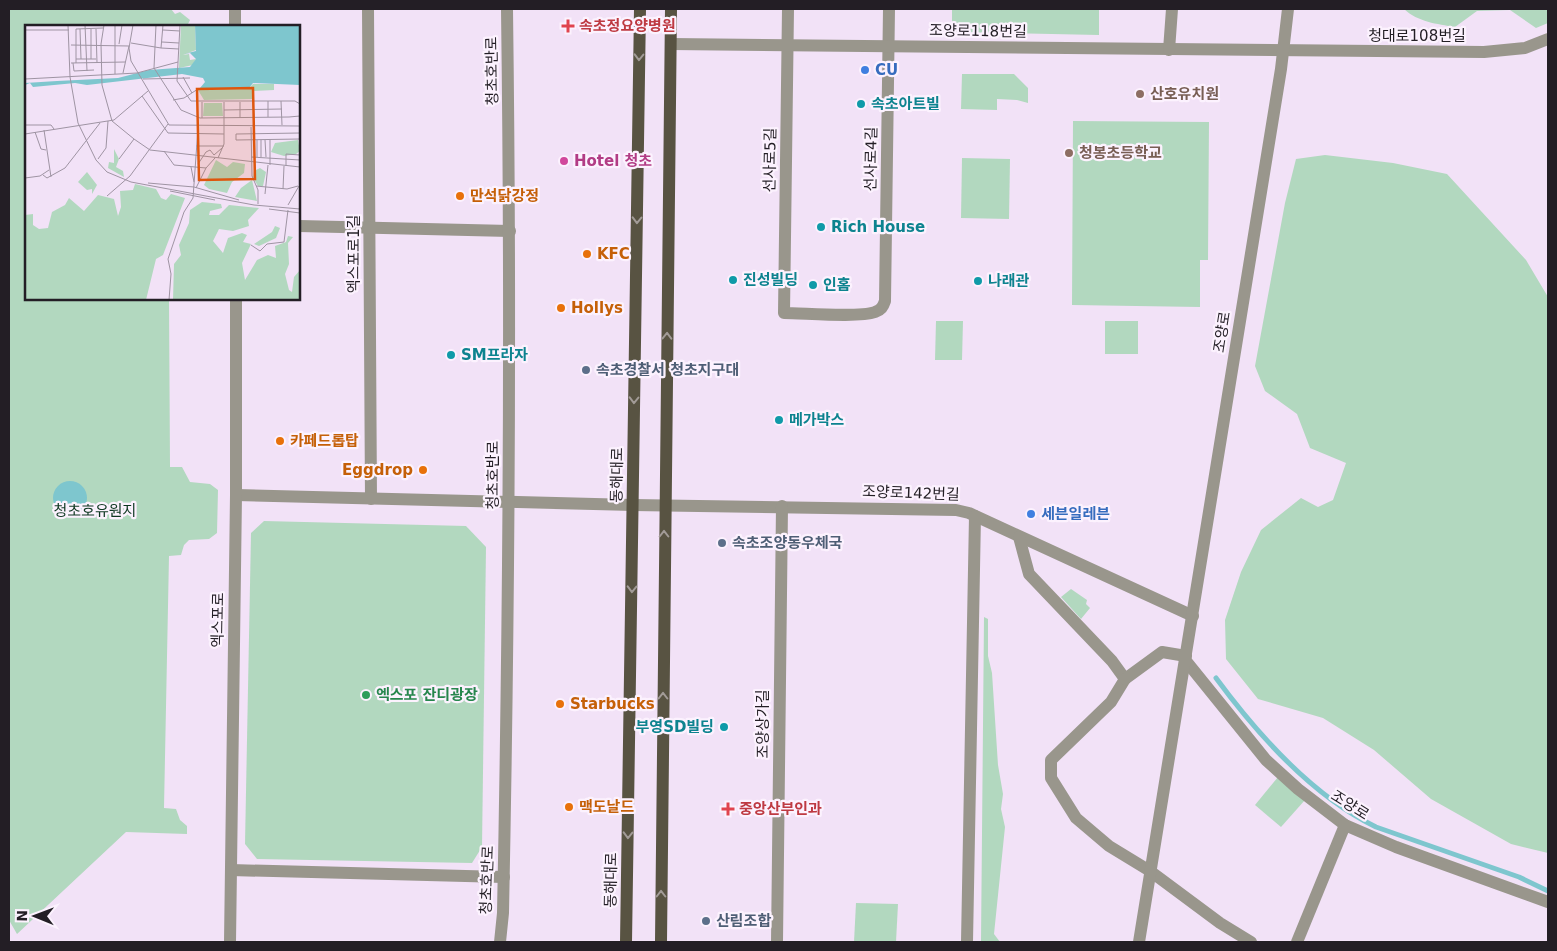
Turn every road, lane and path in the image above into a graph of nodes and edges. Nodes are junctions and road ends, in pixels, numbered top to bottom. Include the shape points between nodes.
1 (235, 9) edge
2 (368, 9) edge
3 (507, 9) edge
4 (640, 9) edge
5 (672, 9) edge
6 (788, 9) edge
7 (888, 9) edge
8 (1172, 9) edge
9 (1288, 9) edge
10 (235, 25) edge
11 (1548, 39) edge
12 (671, 44) junction
13 (787, 46) junction
14 (888, 46) junction
15 (1170, 50) junction
16 (1284, 51) junction
17 (300, 226) edge
18 (370, 228) junction
19 (510, 231) junction
20 (236, 300) edge
21 (882, 309) joint
22 (236, 495) junction
23 (371, 499) junction
24 (509, 502) junction
25 (633, 505) junction
26 (664, 505) junction
27 (782, 506) junction
28 (975, 516) junction
29 (1019, 537) junction
30 (1193, 616) junction
31 (1186, 658) junction
32 (1125, 679) junction
33 (1345, 825) junction
34 (231, 870) junction
35 (1150, 871) junction
36 (504, 877) junction
37 (1548, 902) edge
38 (230, 942) edge
39 (500, 942) edge
40 (626, 942) edge
41 (661, 942) edge
42 (777, 942) edge
43 (967, 942) edge
44 (1139, 942) edge
45 (1251, 942) edge
46 (1297, 942) edge

1 - 10 street
2 - 18 street, 엑스포로1길
3 - 19 street, 청초호반로
4 -> 25 main road, 동해대로
5 - 12 main road
6 - 13 street, 선사로5길
7 - 14 street, 선사로4길
8 - 15 street
9 - 16 street, 조양로
11 - 16 street, 청대로108번길 via 1526,48 1484,52
12 - 13 street, 조양로118번길
26 -> 12 main road
13 - 14 street, 조양로118번길
13 - 21 street, 선사로5길 via 784,313 867,313
14 - 15 street, 조양로118번길
14 - 21 street, 선사로4길 via 886,293
15 - 16 street, 조양로118번길
16 - 30 street, 조양로
17 - 18 street
18 - 19 street
18 - 23 street, 엑스포로1길
19 - 24 street, 청초호반로
20 - 22 street, 엑스포로
22 - 23 street, 조양로142번길
22 - 34 street, 엑스포로
23 - 24 street, 조양로142번길
24 - 25 street, 조양로142번길
24 - 36 street, 청초호반로
25 - 26 street, 조양로142번길
25 -> 40 main road, 동해대로
26 - 27 street, 조양로142번길
41 -> 26 main road
27 - 28 street, 조양로142번길 via 956,510
27 - 42 street, 조양상가길
28 - 29 street, 조양로142번길
28 - 43 street
29 - 30 street, 조양로142번길
29 - 32 street via 1029,574 1112,661
30 - 31 street, 조양로
31 - 32 street via 1162,652
31 - 33 street, 조양로 via 1266,760
31 - 35 street, 조양로
32 - 35 street via 1111,702 1051,760 1051,778 1076,818 1109,846
33 - 37 street, 조양로
33 - 46 street
34 - 36 street
34 - 38 street, 엑스포로
35 - 44 street, 조양로
35 - 45 street
36 - 39 street, 청초호반로

